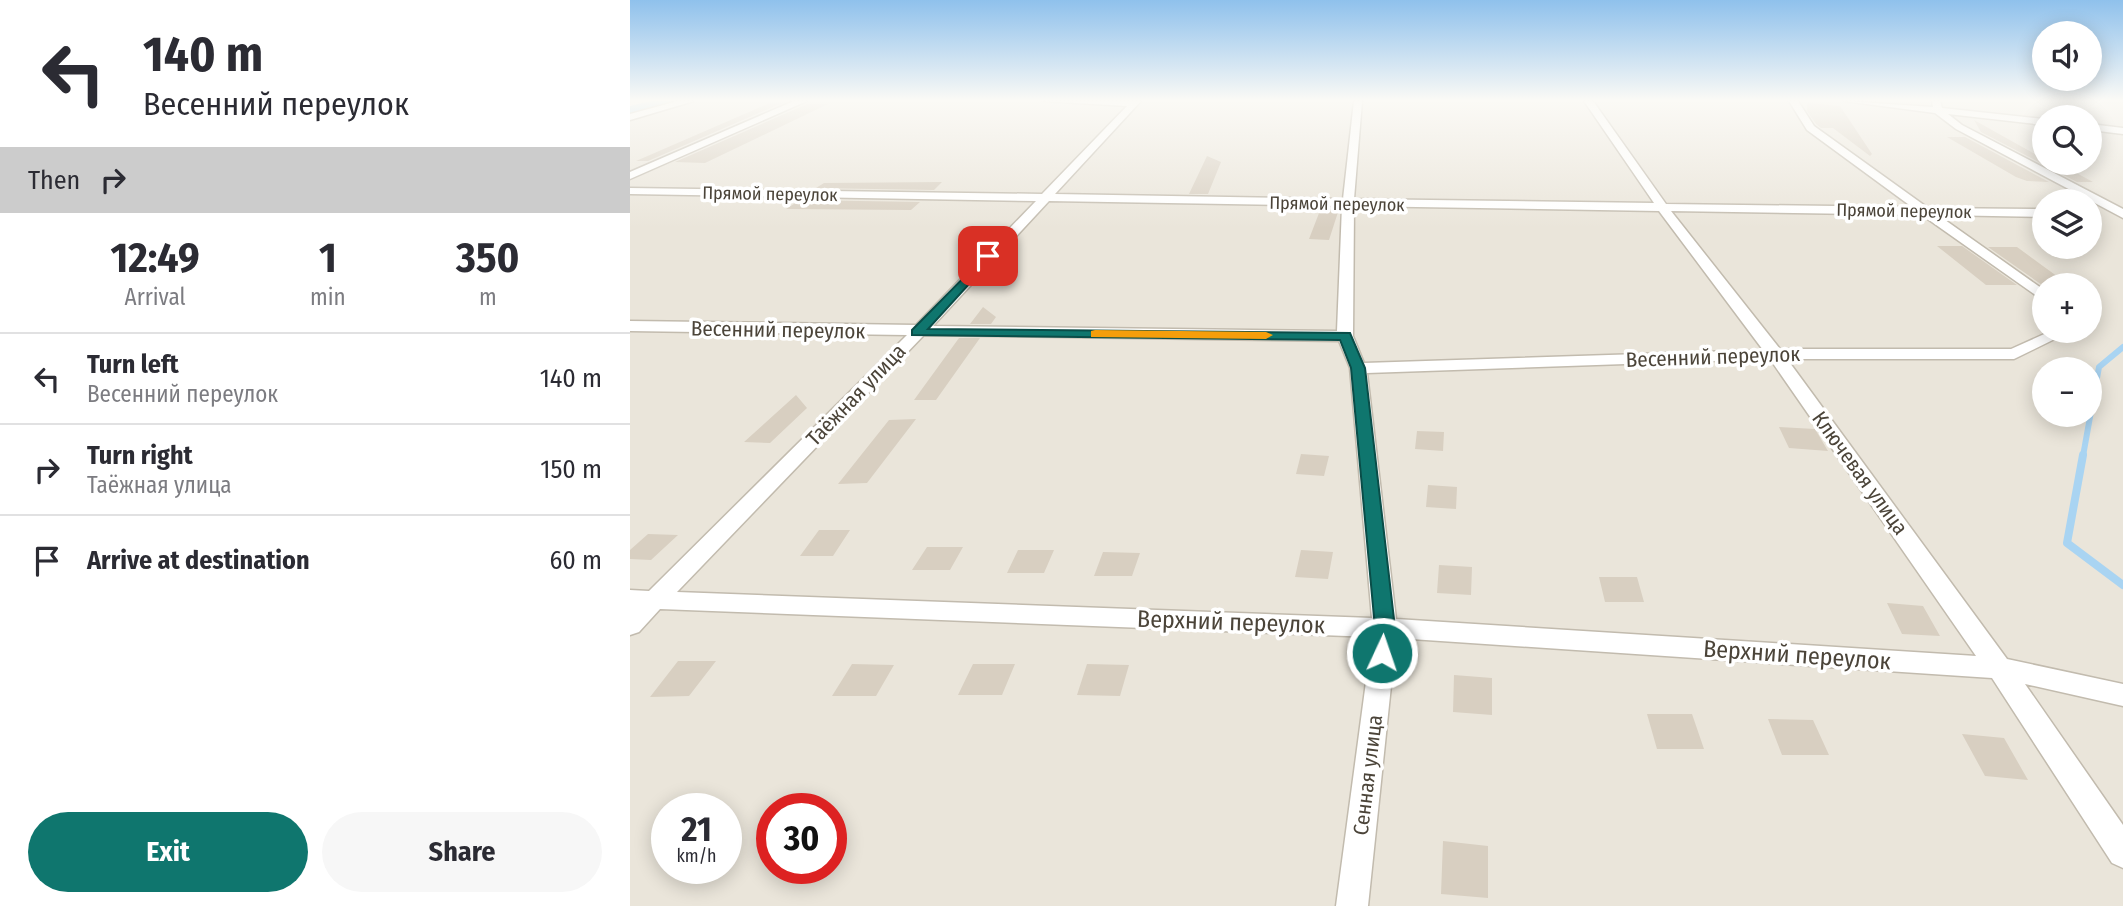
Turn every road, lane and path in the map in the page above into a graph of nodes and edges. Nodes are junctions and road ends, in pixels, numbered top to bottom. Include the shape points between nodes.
1 (706, 143) edge
2 (1097, 143) edge
3 (1355, 143) edge
4 (1617, 143) edge
5 (1831, 143) edge
6 (1990, 143) edge
7 (630, 176) edge
8 (630, 191) edge
9 (1042, 199) junction
10 (1348, 204) junction
11 (1662, 207) junction
12 (1923, 212) junction
13 (2032, 213) edge
14 (2102, 213) edge
15 (2122, 214) edge
16 (2032, 289) edge
17 (630, 327) edge
18 (917, 332) junction
19 (1345, 336) junction
20 (2037, 343) edge
21 (1775, 354) junction
22 (1358, 368) junction
23 (642, 600) edge
24 (630, 625) edge
25 (1385, 628) junction
26 (1999, 668) junction
27 (2123, 695) edge
28 (2123, 852) edge
29 (1352, 906) edge

1 - 7 street
2 - 9 street, Таёжная улица
3 - 10 street, Сенная улица
4 - 11 street, Ключевая улица
5 - 12 street
6 - 15 street
8 - 9 street, Прямой переулок
9 - 10 street, Прямой переулок
9 - 18 street, Таёжная улица
10 - 11 street, Прямой переулок
10 - 19 street, Сенная улица
11 - 12 street, Прямой переулок
11 - 21 street, Ключевая улица
12 - 13 street, Прямой переулок
12 - 16 street
14 - 15 street
17 - 18 street, Весенний переулок
18 - 19 street, Весенний переулок
18 - 23 street, Таёжная улица
19 - 22 street, Сенная улица
20 - 21 street, Весенний переулок via 2014,354
21 - 22 street, Весенний переулок
21 - 26 street, Ключевая улица
22 - 25 street, Сенная улица
23 - 24 street, Таёжная улица
23 - 25 street, Верхний переулок
25 - 26 street, Верхний переулок
25 - 29 street, Сенная улица
26 - 27 street, Верхний переулок
26 - 28 street, Ключевая улица

